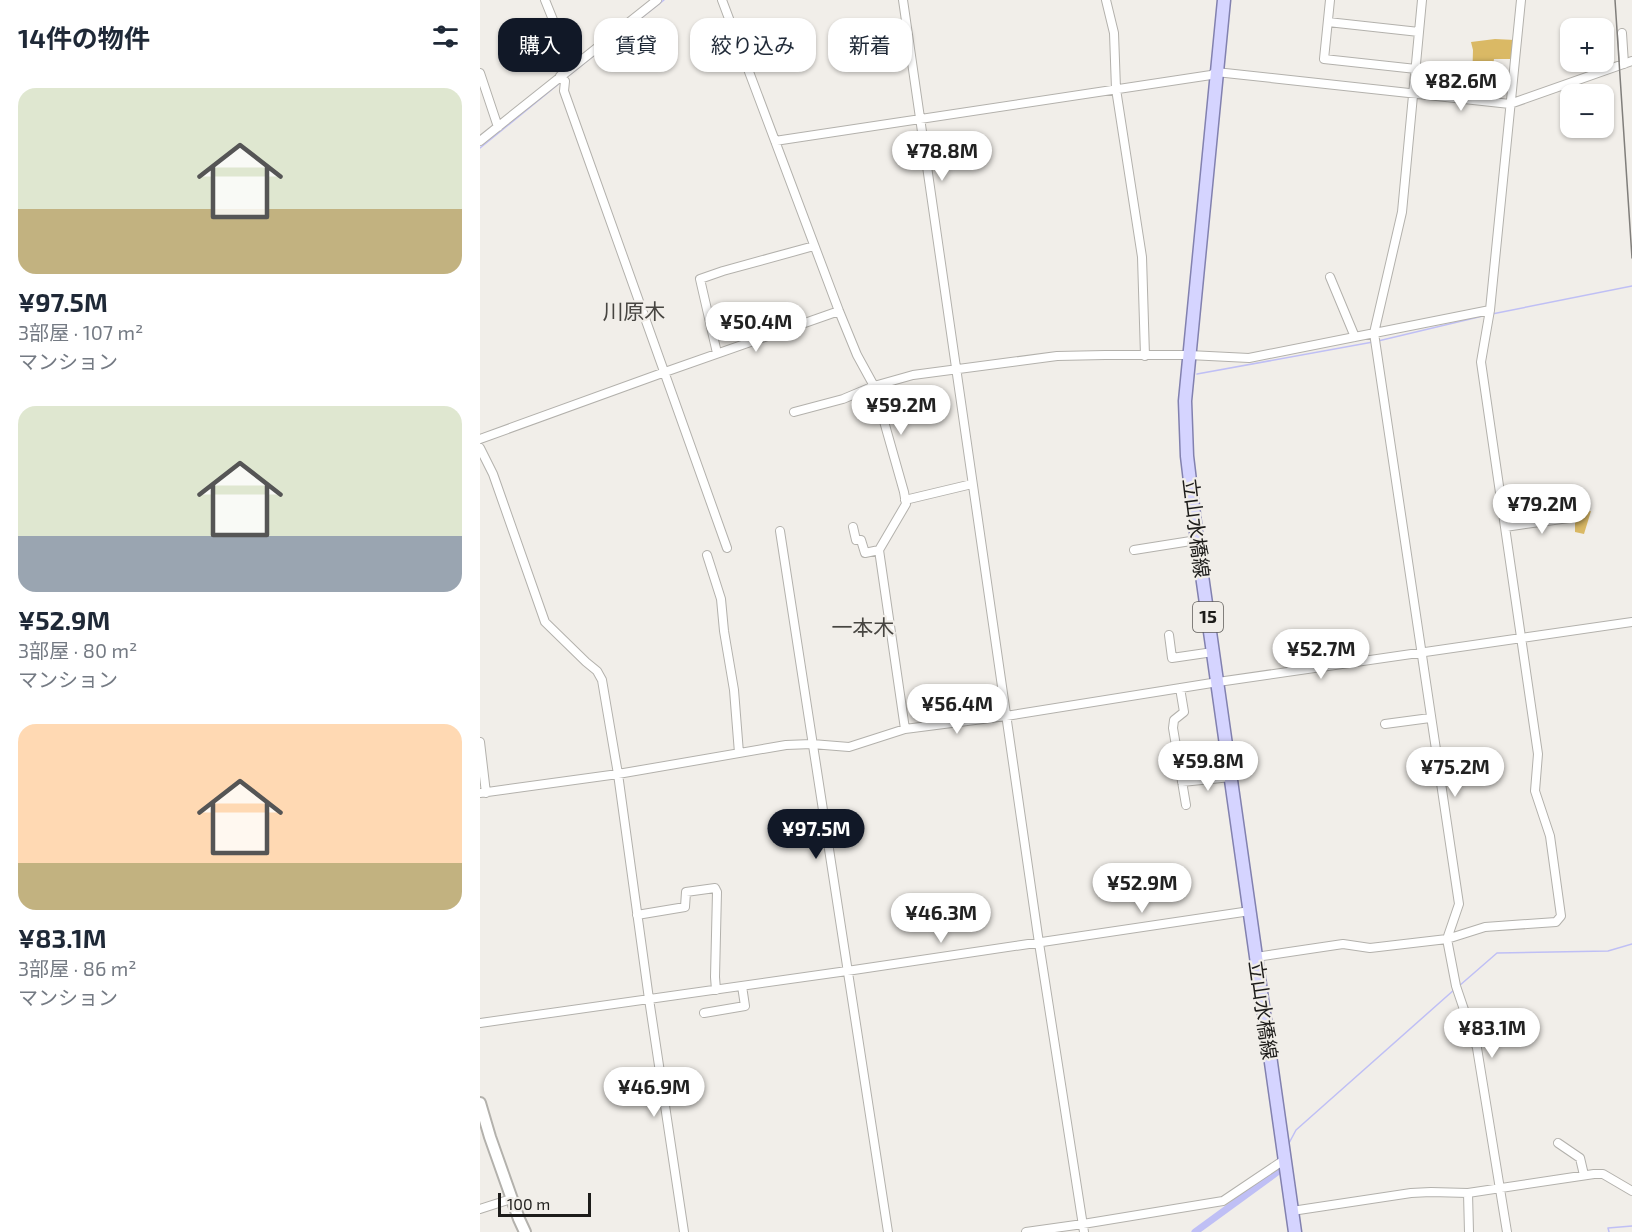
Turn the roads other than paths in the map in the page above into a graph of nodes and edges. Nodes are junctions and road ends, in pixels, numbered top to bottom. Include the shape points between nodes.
1 (545, 0) edge
2 (657, 0) edge
3 (722, 0) edge
4 (903, 0) edge
5 (1106, 0) edge
6 (1224, 0) edge
7 (1330, 0) edge
8 (1422, 0) edge
9 (1521, 0) edge
10 (552, 18) edge
11 (1328, 22) junction
12 (1419, 32) junction
13 (1622, 33) dead end
14 (582, 59) edge
15 (1628, 63) edge
16 (1416, 69) junction
17 (565, 72) edge
18 (1216, 72) junction
19 (480, 73) edge
20 (560, 76) junction
21 (1116, 89) junction
22 (1414, 95) junction
23 (1510, 104) junction
24 (920, 120) junction
25 (498, 127) junction
26 (480, 141) edge
27 (775, 141) junction
28 (814, 246) junction
29 (1330, 277) dead end
30 (1490, 310) junction
31 (839, 311) junction
32 (1374, 333) junction
33 (1355, 337) junction
34 (717, 354) junction
35 (1189, 355) junction
36 (1145, 356) junction
37 (956, 368) junction
38 (665, 372) junction
39 (874, 386) junction
40 (795, 412) dead end
41 (480, 439) edge
42 (480, 448) edge
43 (972, 484) junction
44 (905, 500) junction
45 (1576, 517) dead end
46 (853, 527) dead end
47 (1505, 527) junction
48 (780, 531) dead end
49 (1197, 540) junction
50 (728, 548) dead end
51 (879, 550) junction
52 (1134, 550) dead end
53 (707, 555) dead end
54 (1632, 622) edge
55 (1169, 635) dead end
56 (1521, 639) junction
57 (1213, 652) junction
58 (1420, 653) junction
59 (1218, 682) junction
60 (1180, 688) junction
61 (1006, 716) junction
62 (1430, 718) junction
63 (1385, 724) dead end
64 (905, 729) junction
65 (480, 742) edge
66 (812, 744) junction
67 (739, 753) junction
68 (618, 774) junction
69 (1231, 777) junction
70 (1182, 782) junction
71 (483, 793) edge
72 (1186, 805) dead end
73 (1250, 911) junction
74 (637, 915) junction
75 (1447, 939) junction
76 (1039, 943) junction
77 (1256, 957) junction
78 (847, 971) junction
79 (742, 986) junction
80 (716, 990) junction
81 (648, 999) junction
82 (704, 1013) dead end
83 (480, 1023) edge
84 (480, 1103) edge
85 (482, 1118) edge
86 (1558, 1143) dead end
87 (1284, 1160) junction
88 (1584, 1175) junction
89 (1500, 1188) junction
90 (1632, 1191) edge
91 (1468, 1193) junction
92 (511, 1199) junction
93 (480, 1209) edge
94 (1292, 1211) junction
95 (1083, 1228) edge
96 (525, 1232) edge
97 (684, 1232) edge
98 (888, 1232) edge
99 (1026, 1232) edge
100 (1295, 1232) edge
101 (1469, 1232) edge
102 (1507, 1232) edge

1 - 10 street
2 - 14 street
3 - 27 street
4 - 24 street
5 - 21 street via 1114,33
6 - 18 main road, 立山水橋線 / 15
7 - 11 street
8 - 12 street
9 - 23 street
11 - 12 street
11 - 16 street via 1324,59
12 - 16 street
13 - 15 street
15 - 23 street
16 - 22 street
17 - 20 street
18 - 21 street
18 - 22 street
18 - 35 main road, 立山水橋線 / 15
19 - 25 street
20 - 25 street
20 - 38 street via 565,81 564,91
21 - 24 street
21 - 36 street via 1142,257
22 - 23 street
22 - 32 street via 1402,212
23 - 30 street
24 - 27 street
24 - 37 street
25 - 26 street
27 - 28 street
28 - 31 street
28 - 34 street via 700,279
29 - 33 street
30 - 32 street
30 - 47 street via 1480,362
31 - 34 street
31 - 39 street
32 - 33 street
32 - 58 street
33 - 35 street via 1249,358
34 - 38 street
35 - 36 street
35 - 49 main road, 立山水橋線 / 15 via 1186,435
36 - 37 street via 1057,356
37 - 39 street
37 - 43 street
38 - 41 street
38 - 50 street
39 - 40 street
39 - 44 street
42 - 68 street via 493,474 545,622 602,680
43 - 44 street
43 - 61 street
44 - 51 street
45 - 47 street
46 - 51 street via 865,553
47 - 56 street
48 - 66 street
49 - 52 street
49 - 57 main road, 立山水橋線 / 15
51 - 64 street
53 - 67 street via 721,599
54 - 56 street
55 - 57 street via 1172,658
56 - 58 street
56 - 75 street via 1538,754 1535,791 1550,836 1561,916 1556,922 1485,927
57 - 59 main road, 立山水橋線 / 15
58 - 59 street
58 - 62 street
59 - 60 street
59 - 69 main road, 立山水橋線 / 15
60 - 61 street
60 - 70 street via 1184,712 1174,720 1173,728
61 - 64 street
61 - 76 street
62 - 63 street
62 - 75 street via 1459,904
64 - 66 street via 849,747
65 - 71 street
66 - 67 street
66 - 78 street
67 - 68 street
68 - 71 street
68 - 74 street
69 - 70 street
69 - 73 main road, 立山水橋線 / 15
70 - 72 street
73 - 76 street
73 - 77 main road, 立山水橋線 / 15
74 - 80 street via 685,907 686,892 715,888
74 - 81 street
75 - 77 street via 1370,948 1343,944
75 - 89 street via 1456,986 1478,1048
76 - 78 street
76 - 95 street
77 - 87 main road, 立山水橋線 / 15
78 - 79 street
78 - 98 street
79 - 80 street
79 - 82 street via 745,1006
80 - 81 street
81 - 83 street
81 - 97 street
84 - 85 main road
85 - 92 main road
86 - 88 street via 1580,1158
87 - 94 main road, 立山水橋線 / 15
87 - 95 street via 1223,1201
88 - 89 street
88 - 90 street via 1603,1174
89 - 91 street
89 - 102 street
91 - 94 street via 1411,1193
91 - 101 street
92 - 93 street
92 - 96 main road
94 - 100 main road, 立山水橋線 / 15
95 - 99 street

